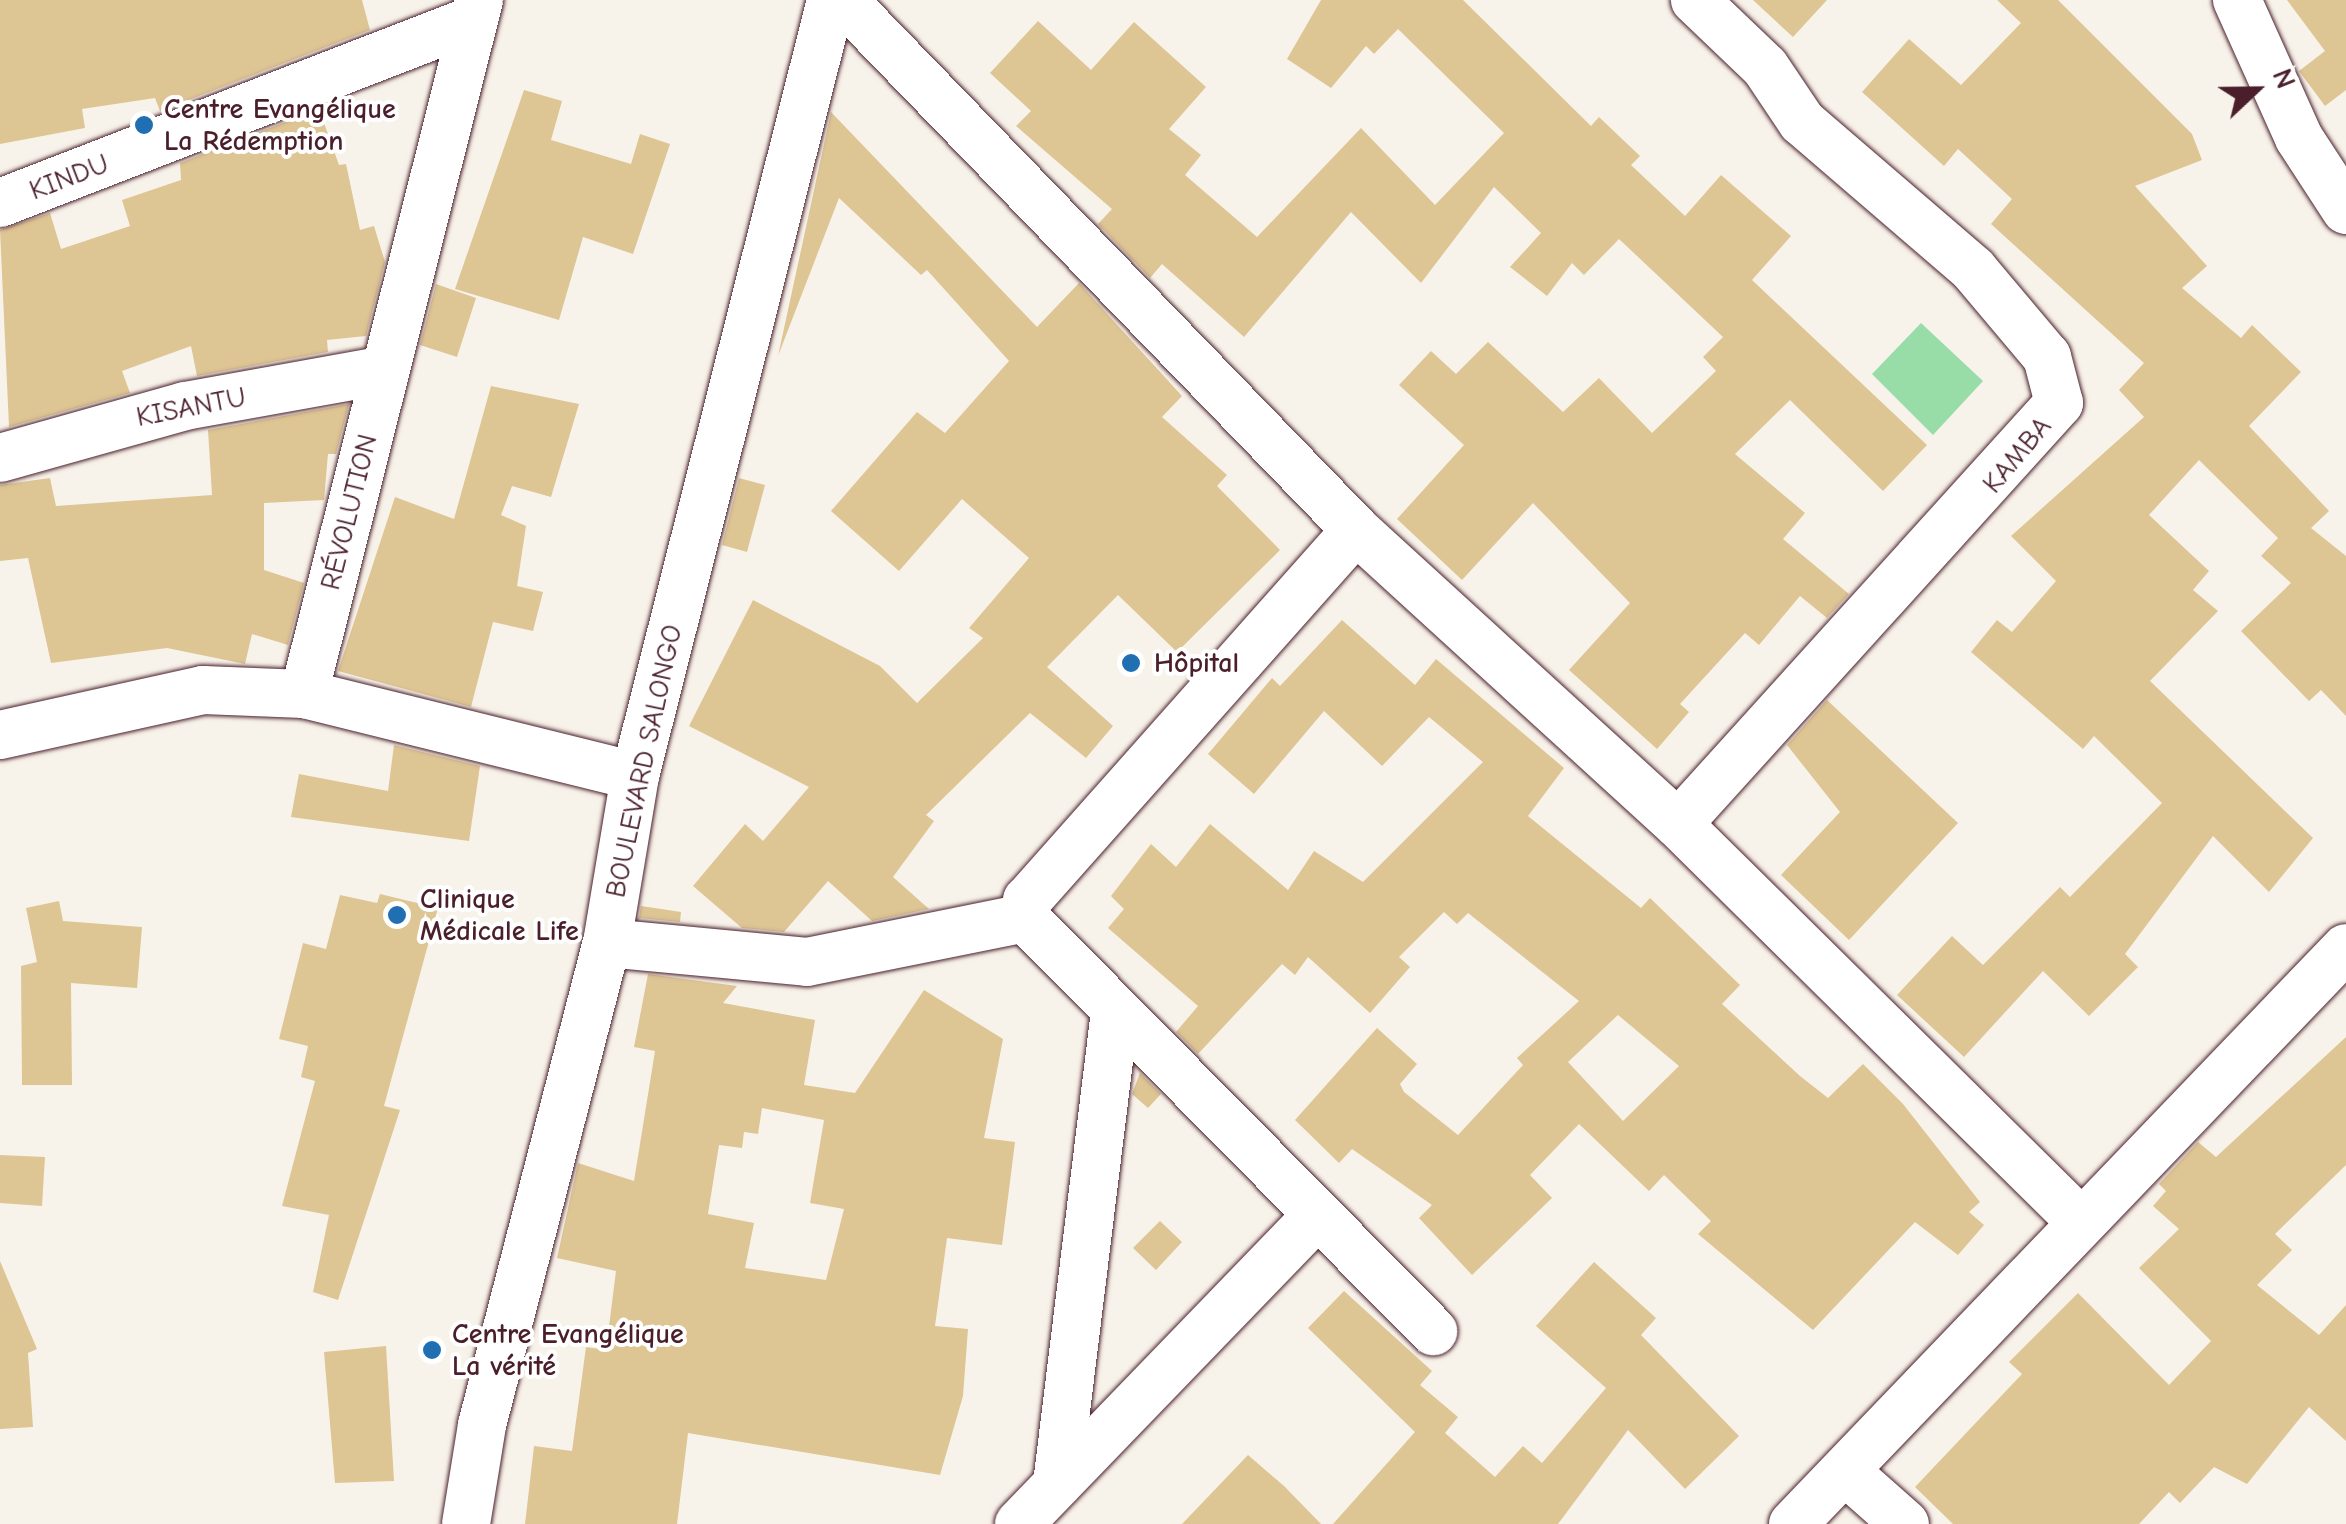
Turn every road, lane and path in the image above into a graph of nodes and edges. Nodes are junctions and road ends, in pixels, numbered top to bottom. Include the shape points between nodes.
1 (831, 0) edge
2 (843, 0) edge
3 (1694, 0) edge
4 (2237, 0) edge
5 (476, 10) edge
6 (0, 203) edge
7 (2346, 210) edge
8 (385, 370) junction
9 (0, 458) edge
10 (1356, 530) junction
11 (304, 694) junction
12 (0, 735) edge
13 (635, 776) junction
14 (1678, 824) junction
15 (1025, 918) junction
16 (607, 943) junction
17 (2346, 948) edge
18 (1114, 1017) junction
19 (1314, 1219) junction
20 (2079, 1220) junction
21 (1433, 1332) dead end
22 (1845, 1471) junction
23 (1058, 1484) junction
24 (466, 1524) edge
25 (1019, 1524) edge
26 (1793, 1524) edge
27 (1905, 1524) edge

1 - 13 street, BOULEVARD SALONGO
2 - 10 street
3 - 14 street, KAMBA via 1765,67 1802,122 1974,270 2048,357 2059,404
4 - 7 street via 2299,138
5 - 6 street, KINDU
5 - 8 street, RÉVOLUTION
8 - 9 street, KISANTU via 171,410
8 - 11 street, RÉVOLUTION
10 - 14 street
10 - 15 street via 1027,900
11 - 12 street via 203,690
11 - 13 street
13 - 16 street, BOULEVARD SALONGO
14 - 20 street
15 - 16 street via 806,962
15 - 18 street
16 - 24 street, BOULEVARD SALONGO via 482,1425
17 - 20 street
18 - 19 street
18 - 23 street
19 - 21 street
19 - 23 street
20 - 22 street
22 - 26 street
22 - 27 street
23 - 25 street

